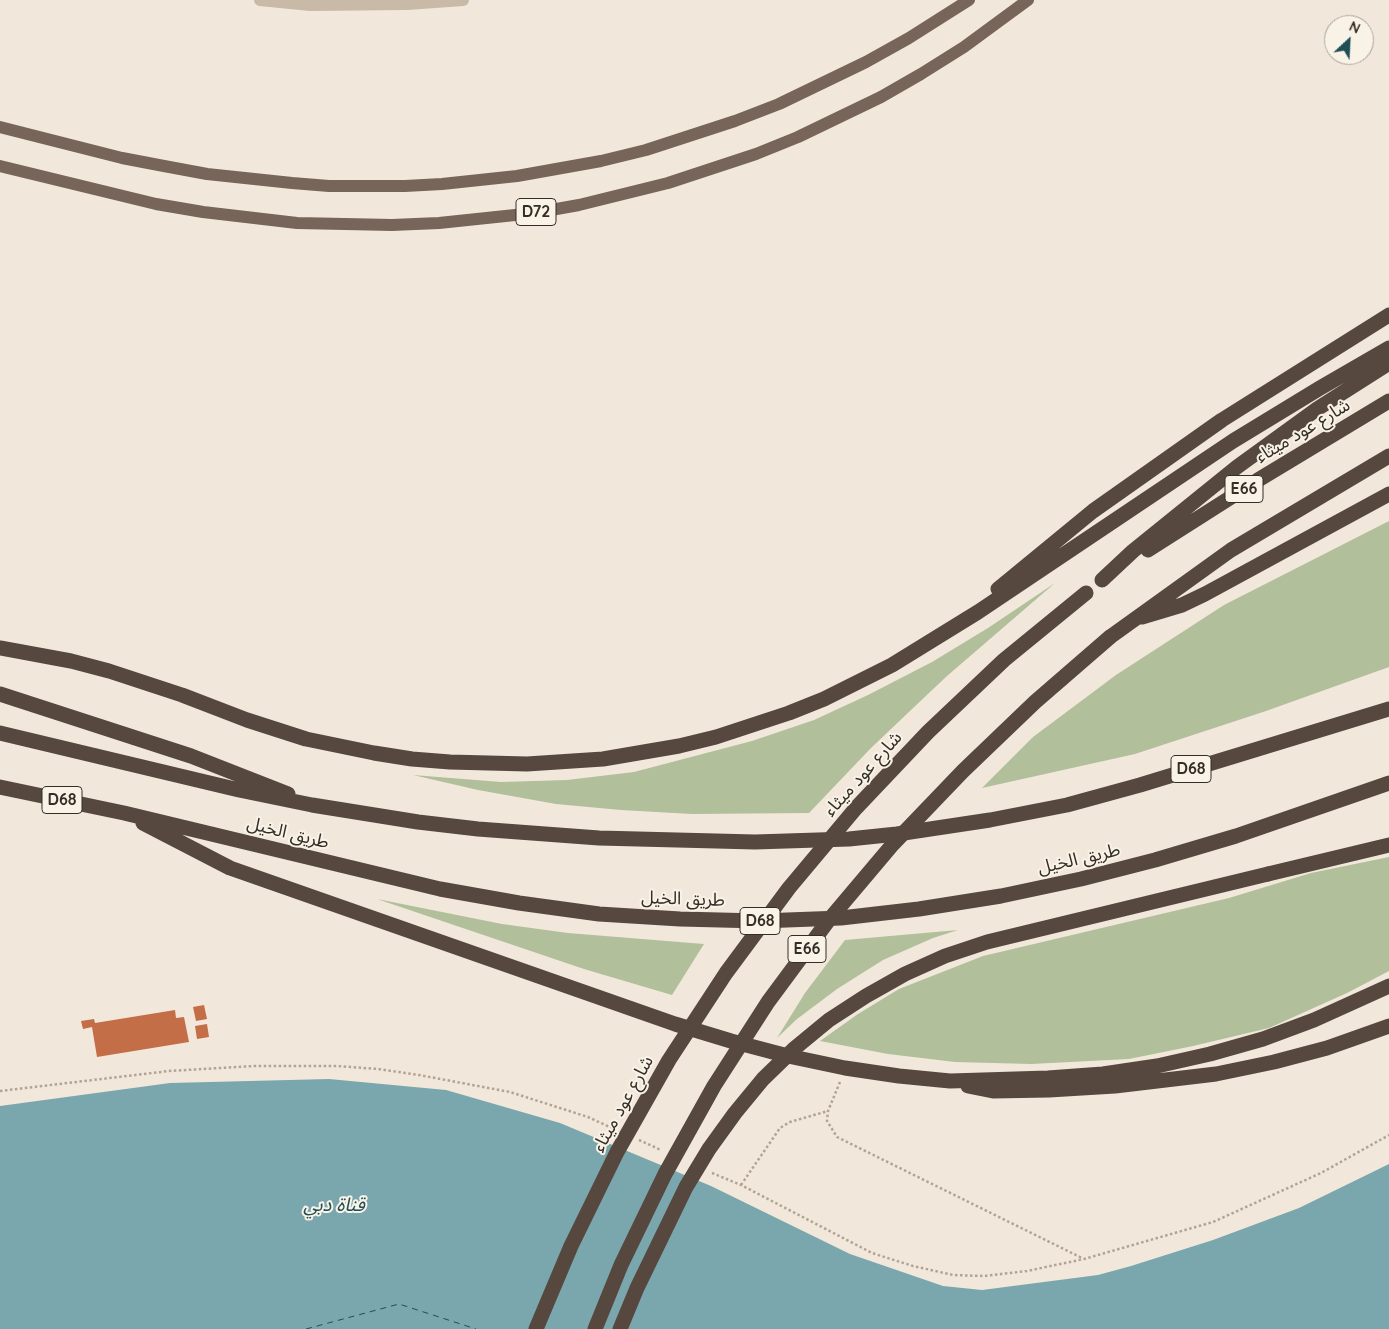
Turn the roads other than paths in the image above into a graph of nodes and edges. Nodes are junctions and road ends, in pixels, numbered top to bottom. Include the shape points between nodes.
1 (260, 0) edge
2 (463, 0) edge
3 (969, 0) edge
4 (1028, 0) edge
5 (0, 127) edge
6 (0, 166) edge
7 (1389, 315) edge
8 (1389, 348) edge
9 (1389, 363) edge
10 (1389, 401) edge
11 (1389, 456) edge
12 (1389, 494) edge
13 (1102, 580) junction
14 (978, 612) junction
15 (1133, 619) junction
16 (0, 648) edge
17 (0, 694) edge
18 (1389, 709) edge
19 (0, 734) edge
20 (1389, 782) edge
21 (0, 787) edge
22 (312, 805) junction
23 (124, 813) junction
24 (1389, 845) edge
25 (1389, 986) edge
26 (1389, 1026) edge
27 (950, 1081) junction
28 (536, 1329) edge
29 (595, 1329) edge
30 (620, 1329) edge

1 - 2 lane via 310,5
3 - 5 main road, D72 via 866,62 779,104 735,121 619,157 508,177 442,184 367,186 258,180 122,158
4 - 6 main road, D72 via 921,74 798,137 668,183 579,205 449,222 335,224 250,218 156,204
7 - 14 highway via 1222,420 1093,511 1002,585
8 - 14 highway via 1234,441
9 - 13 highway via 1310,414 1237,467
10 - 13 highway, شارع عود ميثاء / E66 via 1214,507
11 - 15 highway, E66 via 1231,550
12 - 15 highway via 1182,605
13 - 28 highway, شارع عود ميثاء / E66, bridge via 1004,660 928,732 856,808 789,888 726,973 660,1077 579,1228
14 - 16 highway via 859,683 789,713 716,737 641,753 527,764 450,762 374,753 306,739 109,671
15 - 29 highway, E66, bridge via 1035,702 963,771 893,844 828,921 768,1002 714,1086 665,1174 621,1265
17 - 22 highway via 191,756
18 - 22 highway, طريق الخيل / D68 via 1067,805 943,828 850,839 755,842 539,835 418,822
19 - 22 highway, طريق الخيل / D68
20 - 23 highway, طريق الخيل / D68 via 1236,836 1081,880 919,909 841,918 760,921 599,914 519,903 440,889
21 - 23 highway, طريق الخيل / D68
23 - 27 highway via 230,868 675,1024 760,1049 845,1068
24 - 30 highway, bridge via 987,942 945,956 866,996 795,1048 734,1113 686,1187
25 - 27 highway via 1263,1039 1157,1066 1048,1078
26 - 27 highway via 1274,1062 1161,1082 1004,1091 978,1089

